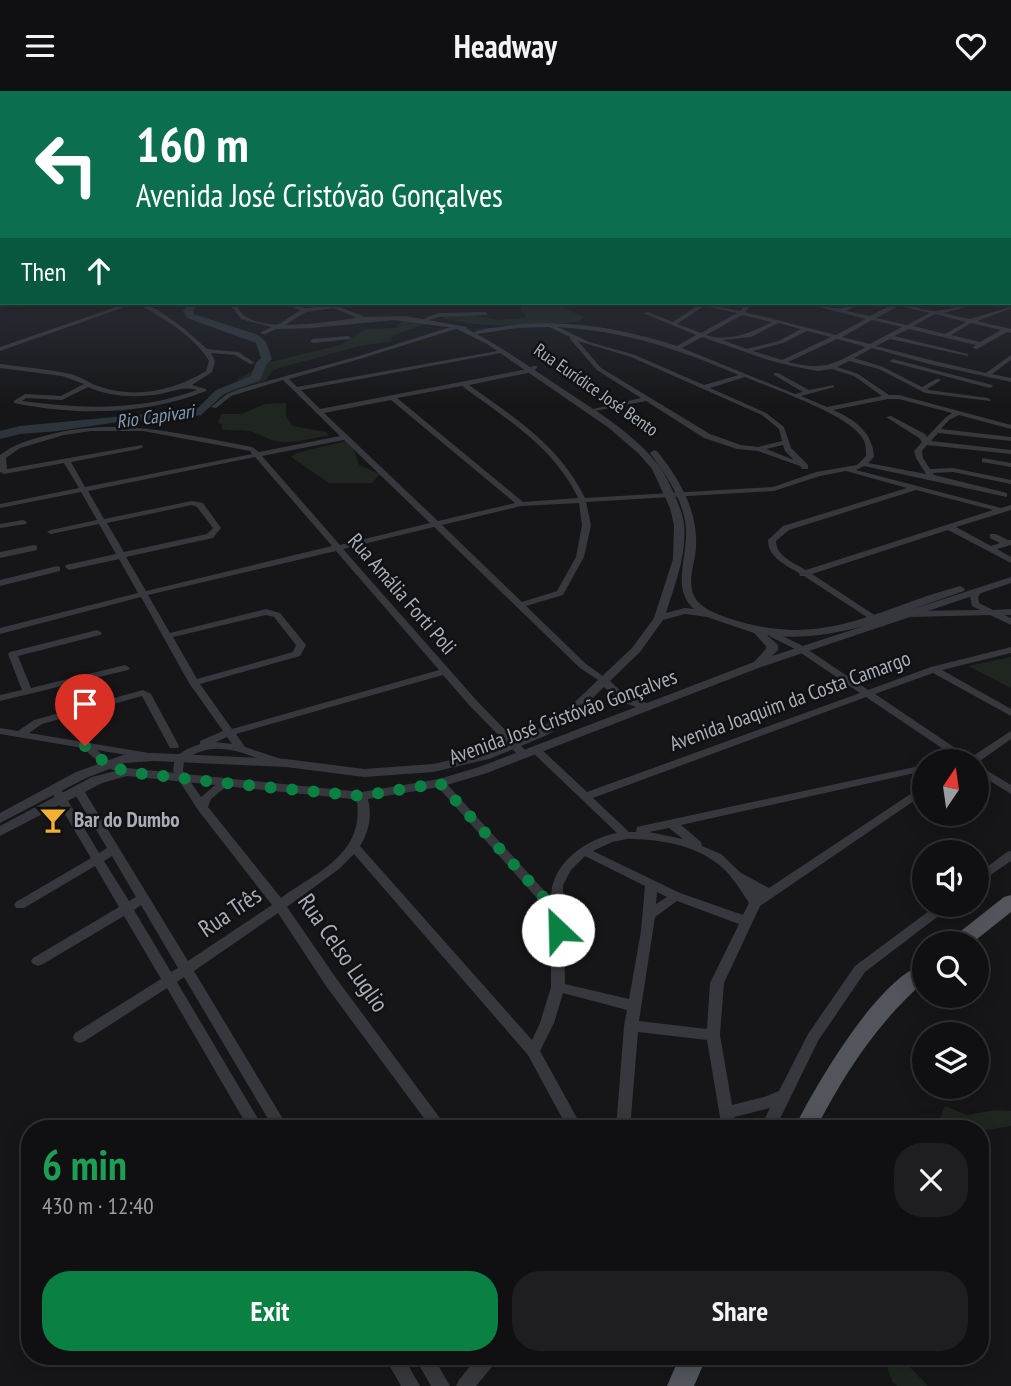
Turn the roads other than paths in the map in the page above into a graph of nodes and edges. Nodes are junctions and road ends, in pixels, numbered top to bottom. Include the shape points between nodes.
1 (128, 305) edge
2 (134, 305) edge
3 (233, 305) edge
4 (291, 305) edge
5 (329, 305) edge
6 (700, 305) edge
7 (712, 305) edge
8 (747, 305) edge
9 (817, 305) edge
10 (853, 305) edge
11 (894, 305) edge
12 (904, 305) edge
13 (969, 305) edge
14 (304, 310) junction
15 (841, 311) junction
16 (1007, 311) edge
17 (743, 312) junction
18 (646, 313) dead end
19 (934, 313) junction
20 (485, 314) dead end
21 (366, 319) junction
22 (426, 319) junction
23 (871, 319) junction
24 (777, 321) junction
25 (971, 321) junction
26 (548, 324) junction
27 (673, 324) junction
28 (276, 327) junction
29 (309, 327) junction
30 (457, 327) junction
31 (907, 327) junction
32 (806, 328) junction
33 (1009, 330) edge
34 (477, 332) junction
35 (262, 333) dead end
36 (702, 333) junction
37 (37, 336) junction
38 (570, 336) junction
39 (945, 336) junction
40 (837, 337) junction
41 (889, 337) junction
42 (348, 338) dead end
43 (0, 339) edge
44 (718, 339) junction
45 (980, 344) junction
46 (601, 347) junction
47 (678, 347) junction
48 (871, 347) junction
49 (0, 349) edge
50 (206, 351) junction
51 (500, 351) junction
52 (746, 351) junction
53 (584, 352) junction
54 (966, 355) junction
55 (1011, 357) edge
56 (846, 358) junction
57 (893, 361) dead end
58 (782, 362) junction
59 (252, 363) dead end
60 (0, 366) edge
61 (955, 367) junction
62 (828, 368) junction
63 (532, 369) junction
64 (776, 374) dead end
65 (745, 375) junction
66 (990, 375) junction
67 (284, 377) junction
68 (938, 380) dead end
69 (1010, 380) edge
70 (464, 384) junction
71 (87, 385) junction
72 (186, 385) junction
73 (832, 386) dead end
74 (989, 386) junction
75 (705, 387) junction
76 (296, 389) junction
77 (921, 390) junction
78 (808, 392) junction
79 (794, 397) junction
80 (888, 397) junction
81 (393, 398) junction
82 (647, 399) junction
83 (988, 400) junction
84 (214, 407) dead end
85 (826, 409) junction
86 (595, 410) junction
87 (321, 411) junction
88 (959, 412) junction
89 (889, 417) dead end
90 (983, 420) junction
91 (1011, 427) edge
92 (937, 431) junction
93 (346, 437) junction
94 (1011, 439) edge
95 (785, 442) junction
96 (927, 443) junction
97 (139, 447) dead end
98 (758, 449) junction
99 (1011, 452) edge
100 (258, 454) junction
101 (985, 460) dead end
102 (68, 461) junction
103 (864, 464) junction
104 (1011, 465) edge
105 (805, 467) junction
106 (849, 470) junction
107 (820, 474) junction
108 (930, 474) junction
109 (1011, 482) edge
110 (914, 488) junction
111 (84, 490) junction
112 (670, 495) junction
113 (684, 495) junction
114 (1004, 495) dead end
115 (581, 499) junction
116 (521, 504) junction
117 (0, 506) edge
118 (1007, 509) edge
119 (100, 521) junction
120 (23, 522) dead end
121 (437, 524) junction
122 (0, 526) edge
123 (951, 528) junction
124 (51, 532) dead end
125 (993, 536) dead end
126 (1009, 542) edge
127 (337, 547) junction
128 (34, 548) dead end
129 (990, 549) junction
130 (0, 555) edge
131 (121, 556) junction
132 (1011, 560) edge
133 (69, 567) dead end
134 (57, 569) dead end
135 (1011, 572) edge
136 (803, 574) junction
137 (1011, 580) edge
138 (0, 583) edge
139 (978, 591) junction
140 (143, 594) junction
141 (521, 605) junction
142 (1011, 612) edge
143 (912, 614) junction
144 (992, 614) junction
145 (713, 616) junction
146 (659, 618) junction
147 (878, 621) junction
148 (1011, 622) edge
149 (1, 628) edge
150 (97, 632) dead end
151 (759, 632) junction
152 (774, 635) junction
153 (167, 636) junction
154 (803, 650) junction
155 (1011, 650) edge
156 (13, 654) junction
157 (0, 657) edge
158 (757, 665) junction
159 (125, 668) dead end
160 (934, 669) junction
161 (446, 671) junction
162 (604, 681) junction
163 (194, 683) junction
164 (28, 692) junction
165 (868, 693) junction
166 (0, 698) edge
167 (647, 707) junction
168 (1011, 713) edge
169 (0, 731) edge
170 (228, 733) junction
171 (1011, 734) edge
172 (19, 735) junction
173 (201, 744) junction
174 (512, 745) junction
175 (85, 746) junction
176 (174, 746) dead end
177 (241, 749) junction
178 (953, 749) edge
179 (989, 749) edge
180 (529, 752) junction
181 (154, 757) junction
182 (179, 759) junction
183 (286, 763) junction
184 (107, 764) junction
185 (331, 770) junction
186 (912, 771) edge
187 (127, 772) junction
188 (365, 773) junction
189 (912, 775) edge
190 (989, 776) edge
191 (180, 778) junction
192 (224, 783) junction
193 (440, 783) junction
194 (855, 783) junction
195 (79, 790) junction
196 (1011, 790) edge
197 (319, 793) junction
198 (59, 794) junction
199 (362, 796) junction
200 (585, 797) junction
201 (912, 797) edge
202 (202, 807) junction
203 (0, 819) edge
204 (672, 824) junction
205 (0, 832) edge
206 (625, 834) junction
207 (354, 847) junction
208 (702, 849) junction
209 (113, 850) junction
210 (584, 851) junction
211 (1011, 855) edge
212 (97, 859) junction
213 (989, 871) edge
214 (737, 876) junction
215 (651, 884) junction
216 (768, 893) junction
217 (676, 896) junction
218 (144, 898) junction
219 (755, 902) junction
220 (1011, 902) edge
221 (20, 905) dead end
222 (280, 906) junction
223 (126, 908) junction
224 (556, 911) junction
225 (651, 914) junction
226 (929, 917) edge
227 (745, 921) junction
228 (974, 931) edge
229 (38, 961) dead end
230 (185, 970) junction
231 (168, 980) junction
232 (912, 982) edge
233 (558, 987) junction
234 (634, 1006) junction
235 (631, 1025) junction
236 (713, 1035) junction
237 (79, 1037) dead end
238 (533, 1051) junction
239 (783, 1096) junction
240 (727, 1112) junction
241 (252, 1120) edge
242 (277, 1120) edge
243 (434, 1120) edge
244 (571, 1120) edge
245 (624, 1120) edge
246 (728, 1120) edge
247 (771, 1120) edge
248 (810, 1120) edge
249 (398, 1365) edge
250 (428, 1365) edge
251 (482, 1365) edge
252 (688, 1365) edge
253 (411, 1386) edge
254 (441, 1386) edge
255 (465, 1386) edge
256 (680, 1386) edge

1 - 37 street
2 - 50 street via 158,312
3 - 28 street via 243,318
4 - 14 street
5 - 14 street
5 - 21 street
6 - 27 street
7 - 17 street
8 - 17 street
9 - 15 street
10 - 15 street
11 - 23 street
12 - 19 street
13 - 19 street
14 - 28 street
15 - 23 street
16 - 25 street
17 - 24 street
17 - 36 street
18 - 27 street
19 - 25 street
19 - 31 street
20 - 22 street
21 - 22 street, Rua Eurídice José Bento
21 - 29 street
22 - 30 street, Rua Eurídice José Bento
23 - 31 street
23 - 40 street
24 - 32 street
24 - 44 street via 749,335
25 - 33 street
25 - 39 street
26 - 34 street
26 - 38 street
26 - 47 street via 607,328
27 - 36 street
28 - 29 street
28 - 35 street
29 - 42 street via 314,343
30 - 34 street, Rua Eurídice José Bento
30 - 51 street, Rua Eurídice José Bento
30 - 67 street
31 - 39 street
31 - 41 street
32 - 40 street
32 - 52 street via 781,342
33 - 45 street
34 - 63 street, Rua Eurídice José Bento
36 - 44 street
36 - 47 street
37 - 43 street
37 - 49 street
38 - 46 street
38 - 53 street
39 - 45 street
40 - 48 street
40 - 58 street
41 - 48 street
41 - 54 street
44 - 52 street
45 - 54 street
46 - 53 street
46 - 75 street
47 - 65 street
48 - 56 street
48 - 61 street
50 - 59 street via 236,353
50 - 72 street via 212,361 209,373
51 - 63 street, Rua Eurídice José Bento
51 - 76 street
52 - 58 street
53 - 82 street via 599,369
54 - 61 street
55 - 66 street
56 - 62 street
56 - 77 street via 881,369
57 - 74 street
58 - 62 street
60 - 71 street via 63,374
61 - 66 street
62 - 80 street via 856,375
63 - 70 street
63 - 86 street, Rua Eurídice José Bento
64 - 78 street
65 - 75 street
65 - 79 street
66 - 69 street
66 - 74 street
67 - 76 street
67 - 84 street via 235,392
68 - 77 street
70 - 81 street
70 - 115 street via 555,454
71 - 72 street via 131,394
71 - 72 street via 62,398 25,396 16,402 111,411 169,402 204,390
73 - 78 street
74 - 83 street
75 - 95 street via 776,421 786,435
76 - 87 street
77 - 83 street
78 - 79 street
79 - 85 street
80 - 85 street
80 - 88 street
81 - 87 street
81 - 116 street
82 - 86 street
82 - 98 street via 707,436
83 - 90 street
85 - 103 street via 868,439 870,457
86 - 112 street, Rua Eurídice José Bento via 642,451
86 - 113 street, Rua Eurídice José Bento via 653,451
87 - 93 street
88 - 90 street
88 - 92 street
89 - 96 street
90 - 91 street
92 - 94 street
92 - 96 street
93 - 100 street
93 - 121 street
95 - 98 street
95 - 105 street
96 - 99 street
96 - 108 street via 918,457
97 - 102 street
98 - 105 street
100 - 102 street via 242,446 154,430 91,429 17,446 2,457 4,472
100 - 111 street
100 - 127 street, Rua Amália Forti Poli
101 - 104 street
102 - 111 street
103 - 106 street
103 - 108 street
105 - 107 street
106 - 107 street
106 - 110 street
107 - 113 street via 774,489
108 - 109 street via 953,470
108 - 114 street
110 - 118 street
110 - 136 street via 778,533 772,547
111 - 117 street
111 - 119 street
112 - 113 street
112 - 115 street
112 - 146 street, Rua Eurídice José Bento via 679,525 678,559
113 - 145 street, Rua Eurídice José Bento via 692,548 686,588 694,604
115 - 116 street
115 - 141 street via 587,521 579,561 559,593
116 - 121 street
118 - 123 street
119 - 124 street
119 - 131 street
119 - 131 street via 186,504 200,505 217,529 210,536
120 - 122 street
121 - 127 street
121 - 141 street
123 - 129 street
123 - 136 street
125 - 126 street
126 - 129 street
127 - 140 street
127 - 161 street, Rua Amália Forti Poli
128 - 130 street
129 - 132 street
131 - 133 street
131 - 140 street
134 - 138 street
135 - 147 street, Avenida José Cristóvão Gonçalves
136 - 147 street
137 - 139 street, Avenida José Cristóvão Gonçalves
139 - 143 street, Avenida José Cristóvão Gonçalves
139 - 144 street via 975,604
140 - 149 street
140 - 153 street
141 - 162 street
142 - 144 street
143 - 144 street
143 - 147 street, Avenida José Cristóvão Gonçalves
144 - 148 street
145 - 146 street via 685,611
145 - 151 street, Rua Eurídice José Bento
146 - 162 street, Rua Eurídice José Bento via 636,650
147 - 152 street, Avenida José Cristóvão Gonçalves via 813,635
147 - 154 street, Avenida José Cristóvão Gonçalves
150 - 156 street
151 - 152 street, Avenida José Cristóvão Gonçalves
151 - 158 street via 771,641 772,650
152 - 154 street
153 - 163 street
153 - 163 street via 266,612 277,615 301,645 297,654
154 - 158 street, Avenida José Cristóvão Gonçalves
154 - 165 street
155 - 160 street, Avenida Joaquim da Costa Camargo
156 - 157 street
156 - 164 street
158 - 167 street, Avenida José Cristóvão Gonçalves
159 - 164 street
160 - 165 street, Avenida Joaquim da Costa Camargo
160 - 168 street
161 - 170 street
161 - 174 street, Rua Amália Forti Poli
162 - 167 street via 623,698
162 - 174 street, Rua Eurídice José Bento via 564,719
163 - 170 street
164 - 166 street
165 - 178 street
165 - 200 street, Avenida Joaquim da Costa Camargo
167 - 180 street, Avenida José Cristóvão Gonçalves
169 - 172 street
170 - 173 street
170 - 177 street
171 - 179 street
172 - 175 street
172 - 176 street via 38,722 143,693
173 - 177 street, Rua Eurídice José Bento
173 - 182 street
174 - 180 street, Rua Amália Forti Poli
174 - 188 street, Rua Eurídice José Bento via 444,766
175 - 181 street
175 - 184 street
177 - 183 street, Rua Eurídice José Bento
180 - 193 street, Avenida José Cristóvão Gonçalves
180 - 200 street, Rua Amália Forti Poli
181 - 182 street, Rua Eurídice José Bento
181 - 184 street, Rua Eurídice José Bento
182 - 183 street, Rua Eurídice José Bento
182 - 191 street
183 - 185 street, Rua Eurídice José Bento
184 - 187 street
184 - 198 street, Rua Eurídice José Bento
185 - 188 street, Rua Eurídice José Bento
185 - 197 street via 334,780
186 - 194 street
187 - 191 street, Avenida José Cristóvão Gonçalves
187 - 195 street, Avenida José Cristóvão Gonçalves
188 - 199 street via 354,786
189 - 194 street
190 - 196 street
191 - 192 street, Avenida José Cristóvão Gonçalves
191 - 202 street, Rua Celso Luglio
192 - 197 street, Avenida José Cristóvão Gonçalves
192 - 202 street via 206,797
193 - 199 street, Avenida José Cristóvão Gonçalves
193 - 224 street
194 - 204 street
195 - 198 street, Avenida José Cristóvão Gonçalves
195 - 209 street
197 - 199 street, Avenida José Cristóvão Gonçalves
198 - 203 street, Rua Eurídice José Bento
198 - 205 street, Avenida José Cristóvão Gonçalves
198 - 212 street
199 - 207 street, Rua Três via 365,822
200 - 206 street, Rua Amália Forti Poli
201 - 216 street
202 - 222 street, Rua Celso Luglio
204 - 206 street
204 - 208 street
206 - 208 street via 658,836
206 - 210 street
207 - 222 street, Rua Três
207 - 238 street
208 - 214 street
209 - 212 street
209 - 218 street
210 - 215 street
210 - 224 street via 563,871
211 - 213 street
212 - 221 street
212 - 223 street
214 - 216 street
214 - 219 street
215 - 217 street
215 - 225 street
216 - 219 street
217 - 225 street
217 - 227 street
218 - 223 street
218 - 230 street
219 - 227 street
220 - 228 main road
222 - 230 street, Rua Três
222 - 243 street, Rua Celso Luglio
223 - 229 street
223 - 231 street
224 - 233 street
225 - 234 street
226 - 239 street via 860,969 814,1038
227 - 236 street via 717,983
230 - 231 street, Rua Três
230 - 242 street
231 - 237 street, Rua Três
231 - 241 street
232 - 248 main road via 879,1013 835,1070
233 - 234 street
233 - 238 street
234 - 235 street
235 - 236 street
235 - 245 street
236 - 240 street
238 - 244 street
239 - 240 street
239 - 247 street
240 - 246 street
249 - 253 street
250 - 254 street
251 - 255 street
252 - 256 main road

